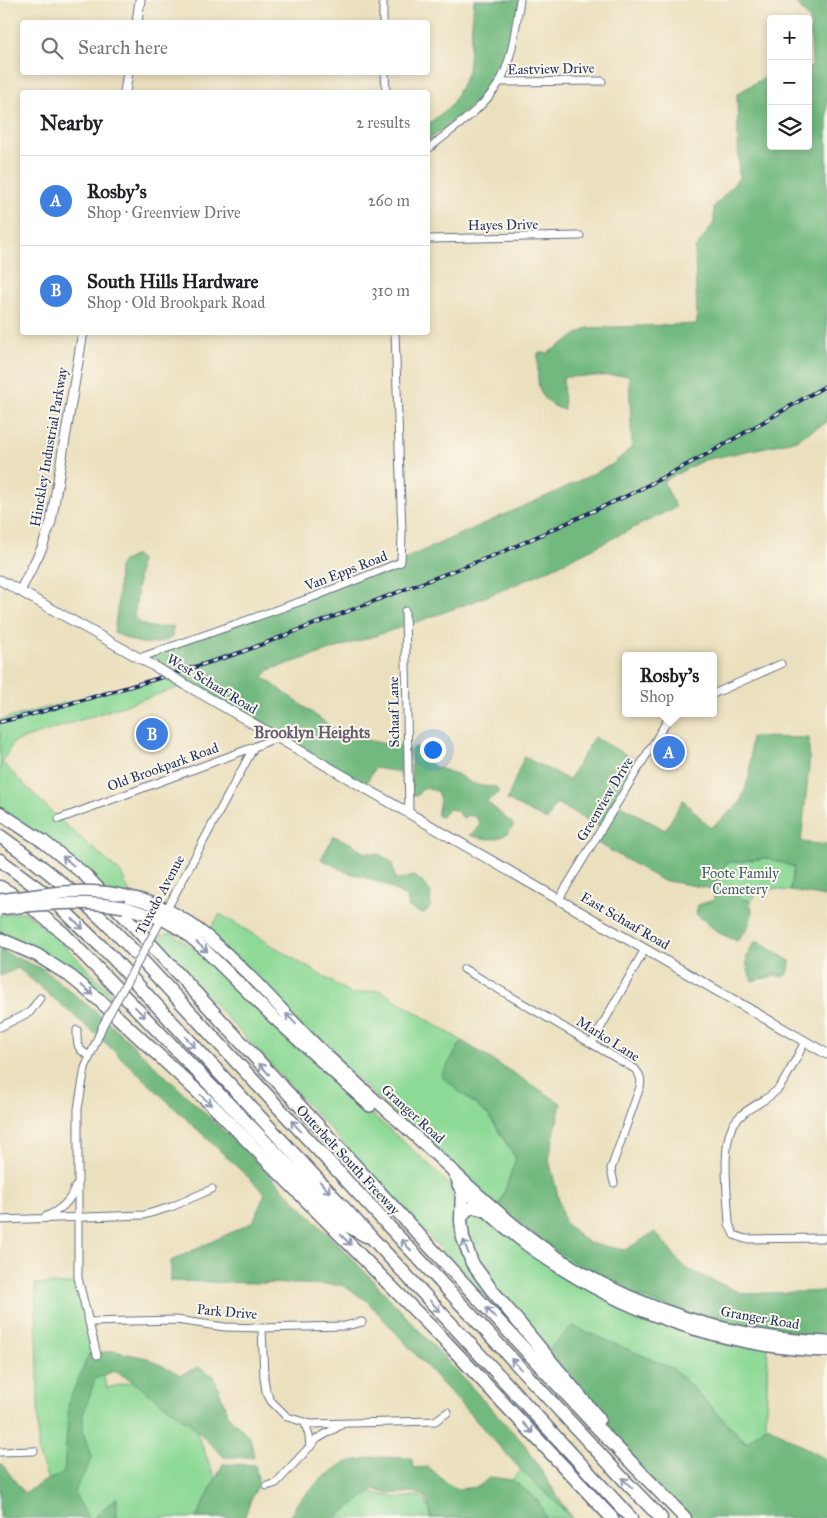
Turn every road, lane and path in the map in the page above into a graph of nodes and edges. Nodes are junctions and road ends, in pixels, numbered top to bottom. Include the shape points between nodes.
1 (140, 0) edge
2 (383, 0) edge
3 (520, 0) edge
4 (137, 20) edge
5 (384, 20) edge
6 (128, 75) edge
7 (385, 75) edge
8 (602, 81) dead end
9 (500, 82) junction
10 (125, 90) edge
11 (386, 90) edge
12 (430, 146) edge
13 (580, 236) dead end
14 (430, 239) edge
15 (82, 335) edge
16 (395, 335) edge
17 (0, 580) edge
18 (20, 591) junction
19 (406, 611) dead end
20 (139, 658) junction
21 (780, 664) dead end
22 (717, 692) edge
23 (671, 717) edge
24 (275, 738) junction
25 (254, 747) junction
26 (0, 813) edge
27 (408, 813) junction
28 (59, 819) dead end
29 (0, 836) edge
30 (0, 860) edge
31 (0, 887) edge
32 (559, 899) junction
33 (0, 900) edge
34 (0, 909) edge
35 (164, 914) junction
36 (0, 938) edge
37 (646, 949) junction
38 (464, 969) dead end
39 (40, 998) dead end
40 (0, 1027) edge
41 (77, 1030) dead end
42 (805, 1042) junction
43 (592, 1043) junction
44 (827, 1054) edge
45 (89, 1055) junction
46 (454, 1172) junction
47 (77, 1179) junction
48 (614, 1183) dead end
49 (462, 1188) junction
50 (212, 1189) dead end
51 (484, 1210) junction
52 (461, 1217) junction
53 (77, 1218) junction
54 (37, 1219) junction
55 (0, 1220) edge
56 (827, 1238) edge
57 (376, 1242) junction
58 (89, 1322) junction
59 (362, 1322) dead end
60 (262, 1328) junction
61 (827, 1342) edge
62 (827, 1351) edge
63 (97, 1355) dead end
64 (448, 1412) dead end
65 (305, 1423) junction
66 (343, 1423) junction
67 (310, 1447) junction
68 (34, 1451) dead end
69 (0, 1452) edge
70 (267, 1486) dead end
71 (668, 1502) junction
72 (612, 1518) edge
73 (631, 1518) edge
74 (661, 1518) edge
75 (685, 1518) edge

1 - 4 street
2 - 5 street
3 - 9 street via 514,36
6 - 10 street
7 - 11 street
8 - 9 street, Eastview Drive
9 - 12 street via 477,108
13 - 14 street, Hayes Drive
15 - 18 street, Hinckley Industrial Parkway via 50,522 42,548
16 - 20 street, Van Epps Road via 401,562 316,596
17 - 18 street, West Schaaf Road
18 - 20 street, West Schaaf Road
19 - 27 street, Schaaf Lane
20 - 24 street, West Schaaf Road, bridge
21 - 22 street
23 - 32 street, Greenview Drive
24 - 25 street, Old Brookpark Road
24 - 27 street, West Schaaf Road
25 - 28 street, Old Brookpark Road
25 - 35 street, Tuxedo Avenue
71 -> 26 highway via 133,925 78,869
27 - 32 street, East Schaaf Road
74 -> 29 highway, Outerbelt South Freeway via 95,911 65,884
30 -> 57 highway via 51,898 112,957
31 -> 57 highway via 24,901 64,933 346,1225
32 - 37 street, East Schaaf Road
33 - 35 main road, Granger Road, bridge via 74,891 116,894 144,901
34 - 35 main road, Granger Road, bridge via 60,902 108,904
35 - 45 street, Tuxedo Avenue, bridge
46 -> 35 main road, Granger Road via 332,1060 237,964 196,930
35 -> 49 main road, Granger Road
36 -> 72 highway via 70,976 190,1084 440,1335
37 - 42 street, East Schaaf Road
37 - 43 street
38 - 43 street, Marko Lane
39 - 40 street via 30,1012
41 - 45 street via 78,1047
42 - 44 street, East Schaaf Road
42 - 56 street via 779,1088 745,1112 733,1125 727,1144 729,1224 734,1235 744,1239
43 - 48 street, Marko Lane via 635,1069 642,1082 611,1169
45 - 47 street, Tuxedo Avenue via 81,1080 78,1109
46 - 49 highway
46 - 61 main road, Granger Road via 553,1254 633,1298 721,1328 768,1337
47 - 53 street, Tuxedo Avenue
47 - 54 street via 75,1189 63,1206
49 - 51 main road, Granger Road
49 - 52 highway
50 - 53 street via 171,1208 144,1215
51 - 52 highway via 474,1206
51 - 62 main road, Granger Road via 566,1272 638,1309 686,1327 740,1340
71 -> 52 highway via 481,1276 464,1243
53 - 54 street
53 - 58 street, Tuxedo Avenue via 78,1278
54 - 55 street
57 -> 73 highway
58 - 60 street, Park Drive via 176,1320
58 - 63 street, Tuxedo Avenue
59 - 60 street, Park Drive via 345,1326
60 - 65 street via 266,1391 287,1417
64 - 66 street via 435,1421
65 - 66 street
65 - 67 street
66 - 67 street
67 - 70 street via 276,1483
68 - 69 street
71 - 75 highway

